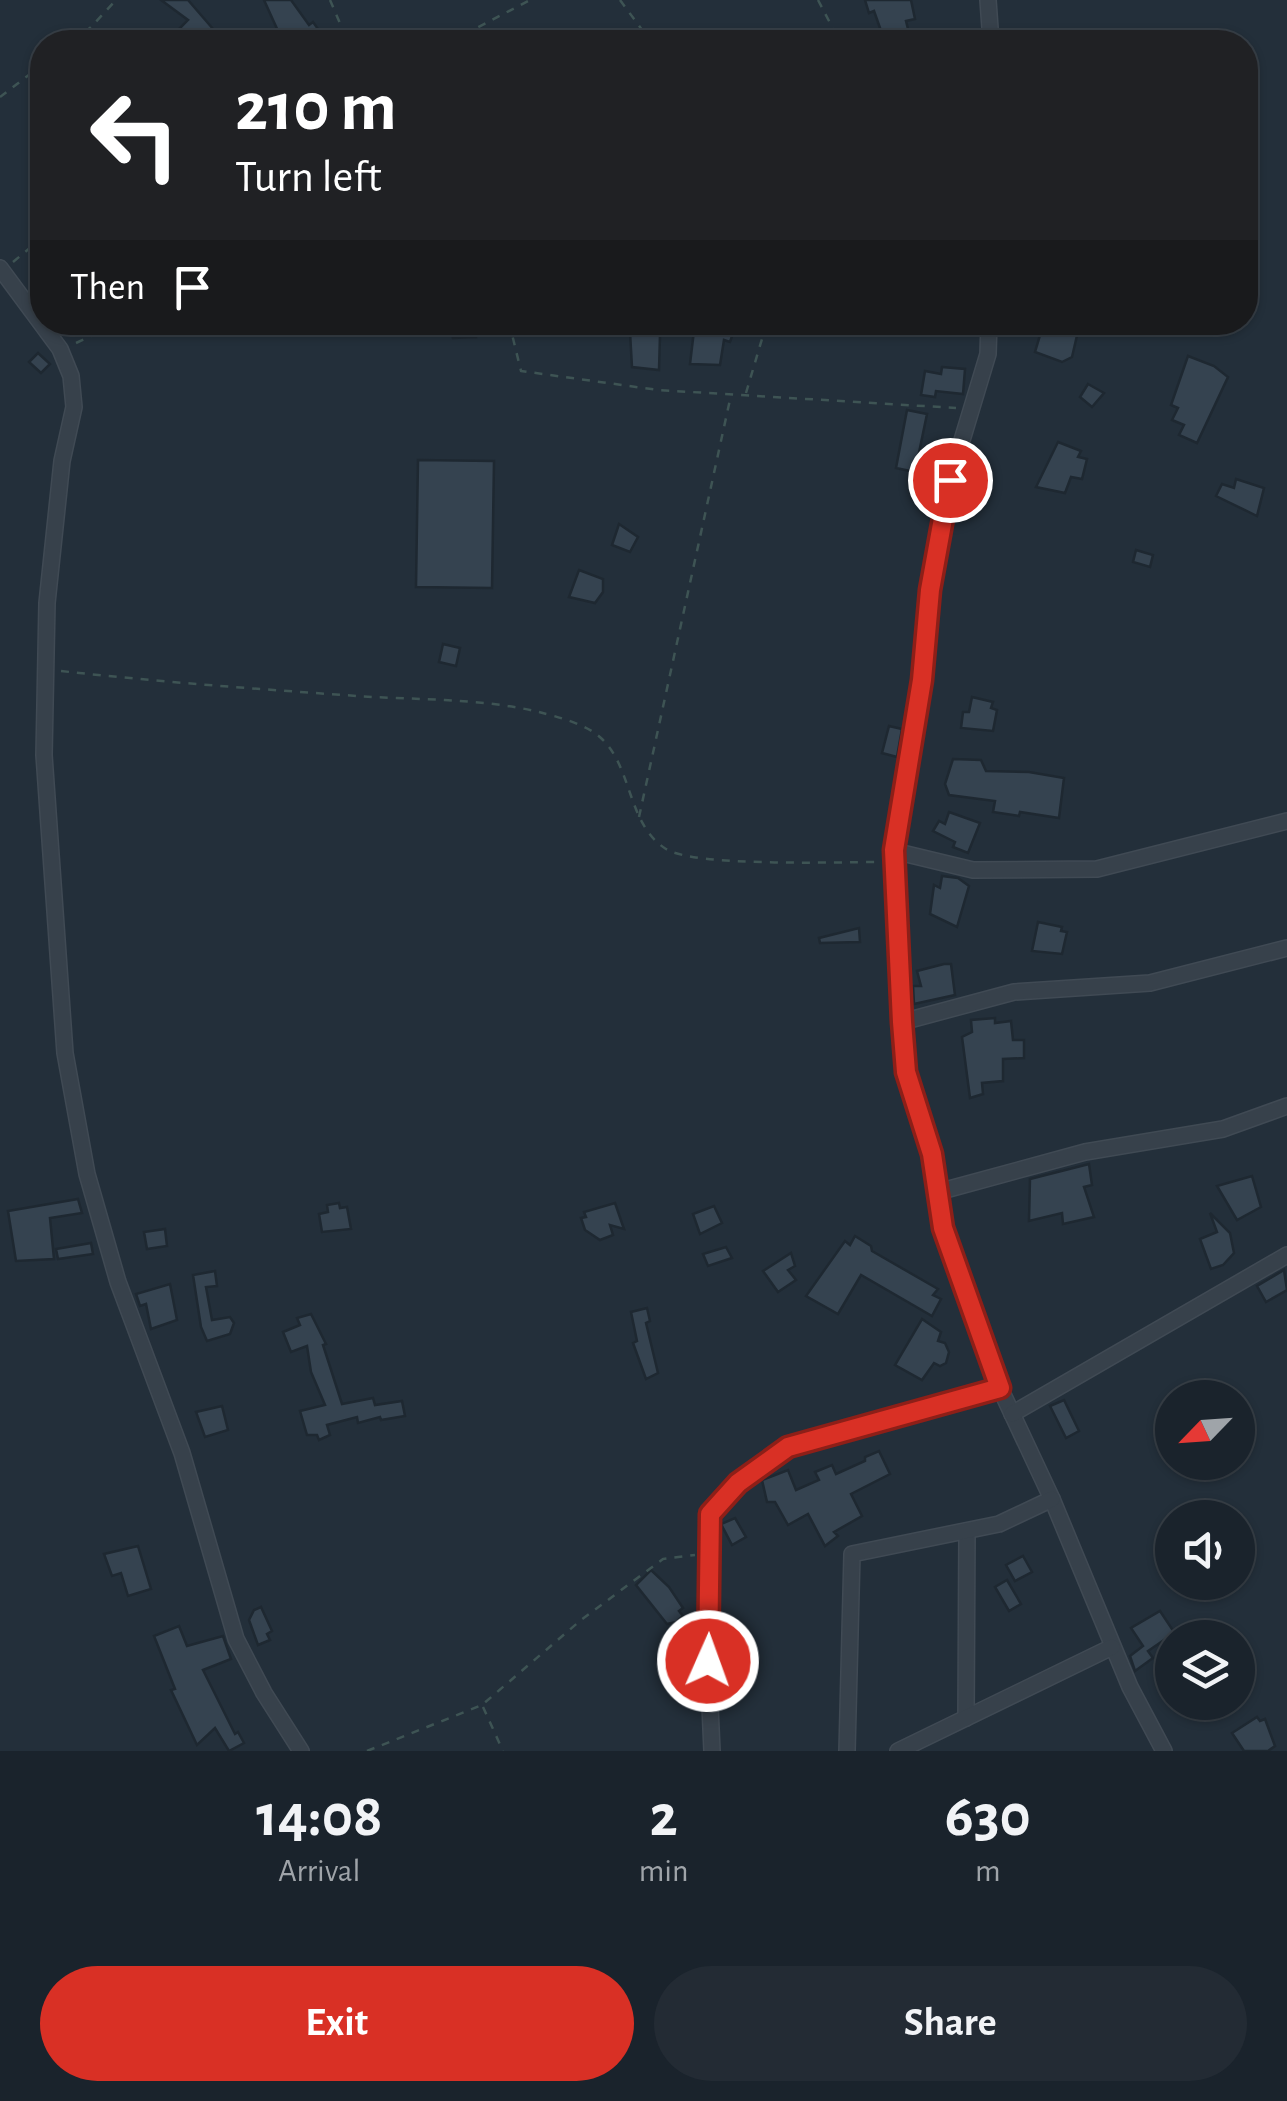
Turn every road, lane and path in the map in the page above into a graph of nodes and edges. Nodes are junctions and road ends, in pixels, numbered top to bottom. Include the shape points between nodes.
1 (116, 0) edge
2 (330, 0) edge
3 (530, 0) edge
4 (620, 0) edge
5 (818, 0) edge
6 (988, 0) edge
7 (87, 30) edge
8 (341, 30) edge
9 (473, 30) edge
10 (642, 30) edge
11 (834, 30) edge
12 (990, 30) edge
13 (30, 74) edge
14 (0, 97) edge
15 (30, 247) edge
16 (1, 269) edge
17 (30, 308) edge
18 (50, 335) edge
19 (92, 335) edge
20 (512, 335) edge
21 (763, 335) edge
22 (989, 335) edge
23 (60, 349) junction
24 (731, 394) junction
25 (746, 395) junction
26 (972, 410) junction
27 (46, 669) junction
28 (639, 818) junction
29 (1287, 821) edge
30 (894, 856) junction
31 (1287, 948) edge
32 (902, 1022) junction
33 (1287, 1106) edge
34 (938, 1192) junction
35 (1287, 1254) edge
36 (1000, 1388) junction
37 (1012, 1414) junction
38 (1052, 1499) junction
39 (966, 1530) junction
40 (710, 1553) junction
41 (1112, 1647) junction
42 (482, 1704) junction
43 (966, 1718) junction
44 (301, 1751) edge
45 (368, 1751) edge
46 (503, 1751) edge
47 (712, 1751) edge
48 (847, 1751) edge
49 (898, 1751) edge
50 (1164, 1751) edge

1 - 7 path
2 - 8 path
3 - 9 path
4 - 10 path
5 - 11 path
6 - 12 street
13 - 14 path
15 - 16 path
16 - 17 street
18 - 23 street
19 - 23 path
20 - 24 path via 520,371
21 - 25 path
22 - 26 street
23 - 27 street via 74,407 54,523
24 - 25 path
24 - 28 path
25 - 26 path
26 - 30 street via 950,480 930,590
27 - 28 path via 538,712 600,736
27 - 44 street via 44,755 64,1053 87,1174 118,1282 182,1453 236,1639
28 - 30 path via 665,848 684,856
29 - 30 street via 1097,868 973,870
30 - 32 street
31 - 32 street via 1150,984 1014,992
32 - 34 street via 906,1072
33 - 34 street via 1222,1128 1085,1152
34 - 36 street via 943,1228
35 - 37 street
36 - 37 street
36 - 40 street via 781,1450 710,1514
37 - 38 street
38 - 39 street via 999,1524
38 - 41 street
39 - 43 street
39 - 48 street via 852,1554
40 - 42 path via 663,1559
40 - 47 street
41 - 43 street
41 - 50 street
42 - 45 path
42 - 46 path
43 - 49 street

